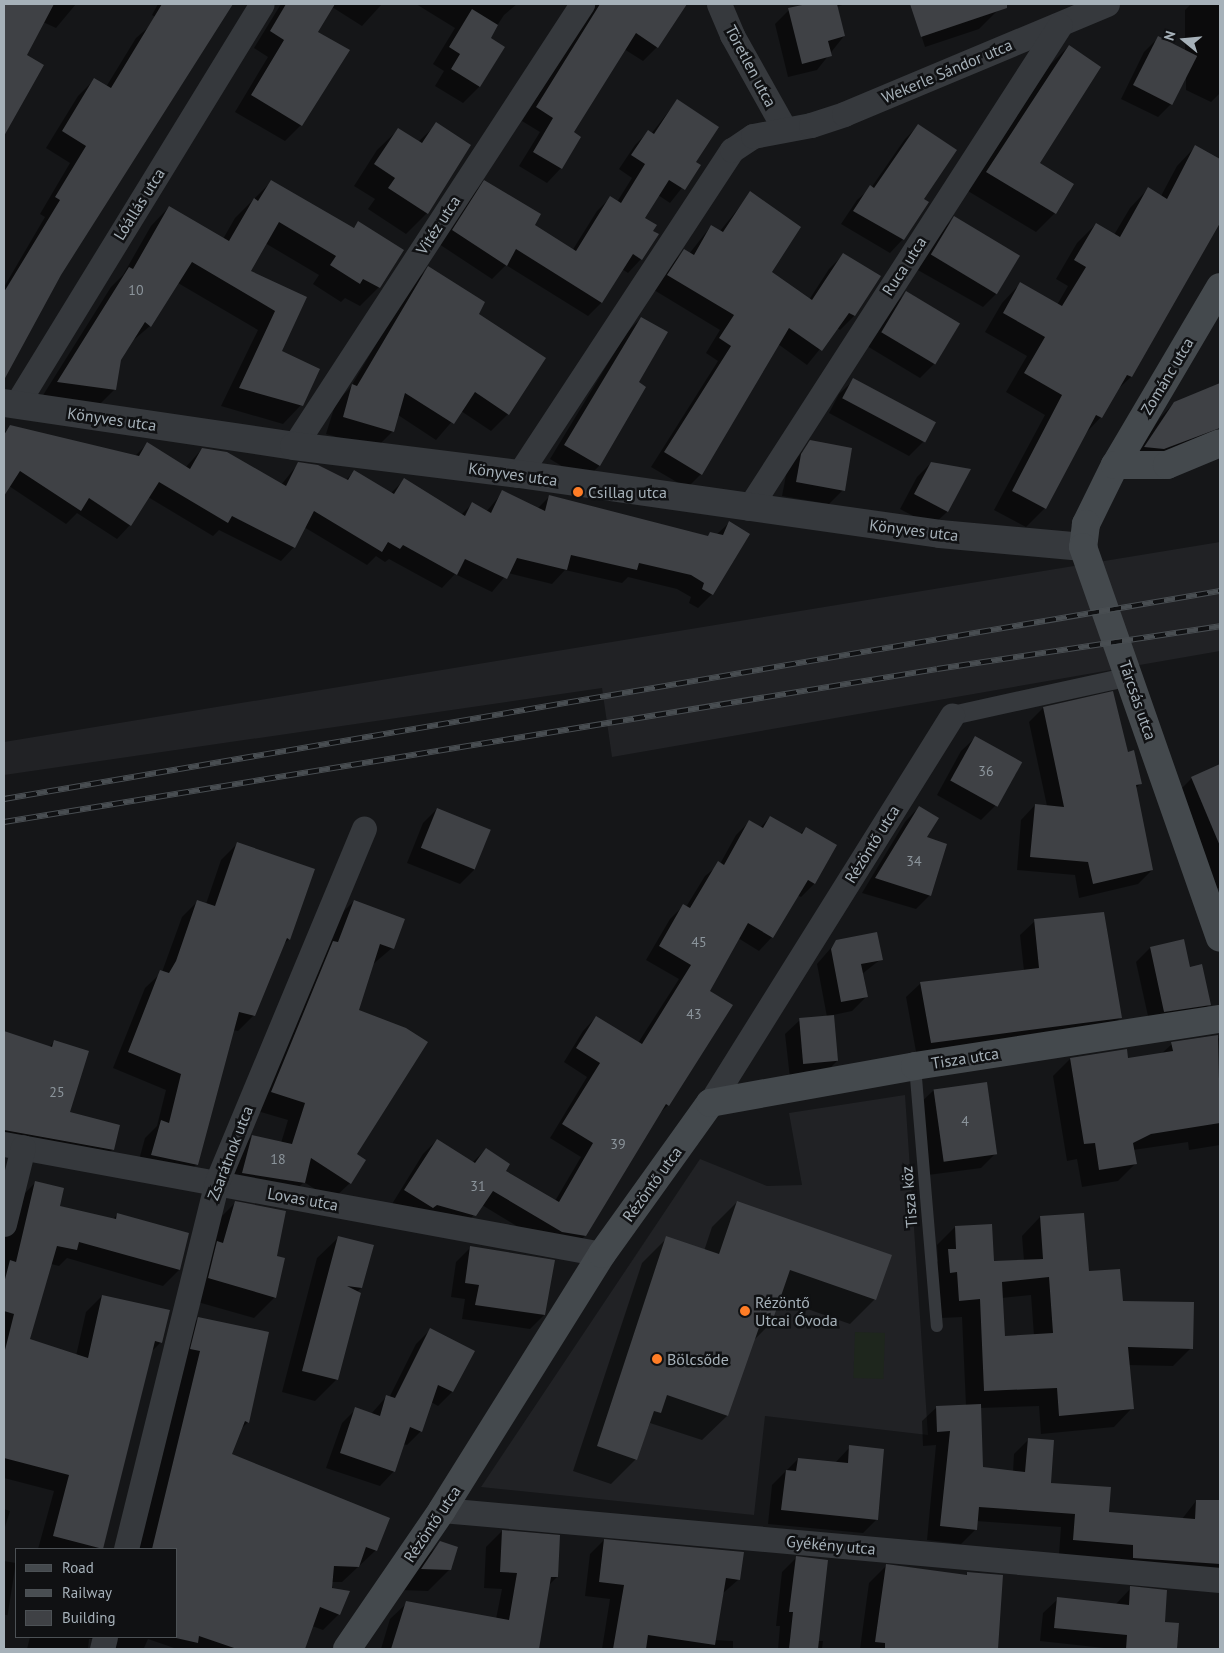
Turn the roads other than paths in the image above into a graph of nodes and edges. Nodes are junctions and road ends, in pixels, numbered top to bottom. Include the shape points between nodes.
1 (262, 4) edge
2 (582, 4) edge
3 (719, 4) edge
4 (1107, 4) edge
5 (1060, 25) junction
6 (784, 128) junction
7 (1220, 287) edge
8 (10, 404) edge
9 (1220, 443) edge
10 (294, 446) junction
11 (1114, 465) junction
12 (519, 474) junction
13 (748, 508) junction
14 (1083, 547) junction
15 (1130, 676) junction
16 (952, 715) joint
17 (364, 830) dead end
18 (1219, 933) edge
19 (1220, 1019) edge
20 (915, 1066) junction
21 (710, 1103) junction
22 (13, 1146) edge
23 (216, 1184) junction
24 (4, 1224) edge
25 (602, 1254) junction
26 (936, 1326) dead end
27 (442, 1510) junction
28 (126, 1548) edge
29 (1220, 1580) edge
30 (348, 1649) edge

1 - 8 street, Lóállás utca
2 - 10 street, Vitéz utca
3 - 6 street, Töretlen utca via 732,35
4 - 5 street, Wekerle Sándor utca
5 - 6 street, Wekerle Sándor utca via 844,114 811,125
5 - 13 street, Ruca utca
6 - 12 street via 753,136 732,150
7 - 11 main road, Zománc utca
8 - 10 street, Könyves utca
9 - 11 main road via 1167,466
10 - 12 street, Könyves utca
11 - 14 main road, Tárcsás utca via 1086,524
12 - 13 street, Könyves utca
13 - 14 street, Könyves utca via 940,534
14 - 15 main road, Tárcsás utca
15 - 16 street
15 - 18 main road, Tárcsás utca
16 - 21 street, Rézöntő utca
17 - 23 street, Zsarátnok utca
19 - 20 main road, Tisza utca
20 - 21 main road, Tisza utca
20 - 26 lane, Tisza köz
21 - 25 main road, Rézöntő utca
22 - 23 street, Lovas utca
22 - 24 street
23 - 25 street, Lovas utca
23 - 28 street, Zsarátnok utca
25 - 27 main road, Rézöntő utca
27 - 29 street, Gyékény utca
27 - 30 main road, Rézöntő utca

